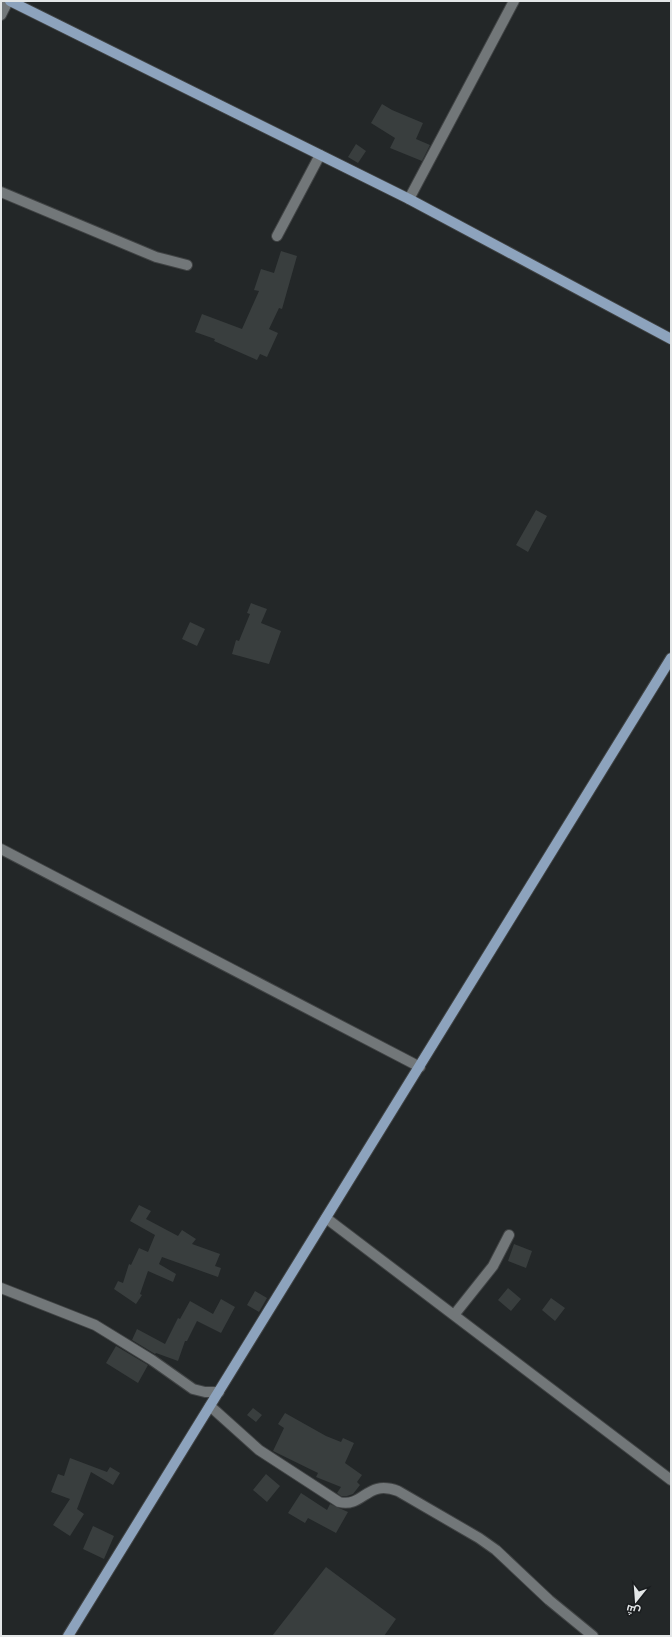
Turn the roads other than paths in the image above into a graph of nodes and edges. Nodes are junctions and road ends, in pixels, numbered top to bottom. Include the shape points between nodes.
1 (9, 1) edge
2 (514, 1) edge
3 (1, 15) edge
4 (320, 155) junction
5 (1, 192) edge
6 (410, 199) junction
7 (277, 236) dead end
8 (187, 265) dead end
9 (671, 339) edge
10 (671, 658) edge
11 (1, 849) edge
12 (420, 1066) junction
13 (326, 1218) junction
14 (508, 1235) dead end
15 (1, 1288) edge
16 (454, 1315) junction
17 (219, 1392) junction
18 (210, 1406) junction
19 (671, 1480) edge
20 (68, 1636) edge
21 (593, 1636) edge

1 - 3 street
1 - 4 main road
2 - 6 street
4 - 6 main road
4 - 7 street
5 - 8 street via 156,257
6 - 9 main road
10 - 12 main road
11 - 12 street
12 - 13 main road
13 - 16 street
13 - 17 main road
14 - 16 street via 493,1266
15 - 17 street via 95,1325 193,1389
16 - 19 street
17 - 18 main road
18 - 20 main road
18 - 21 street via 259,1450 339,1502 354,1502 373,1490 388,1487 479,1538

